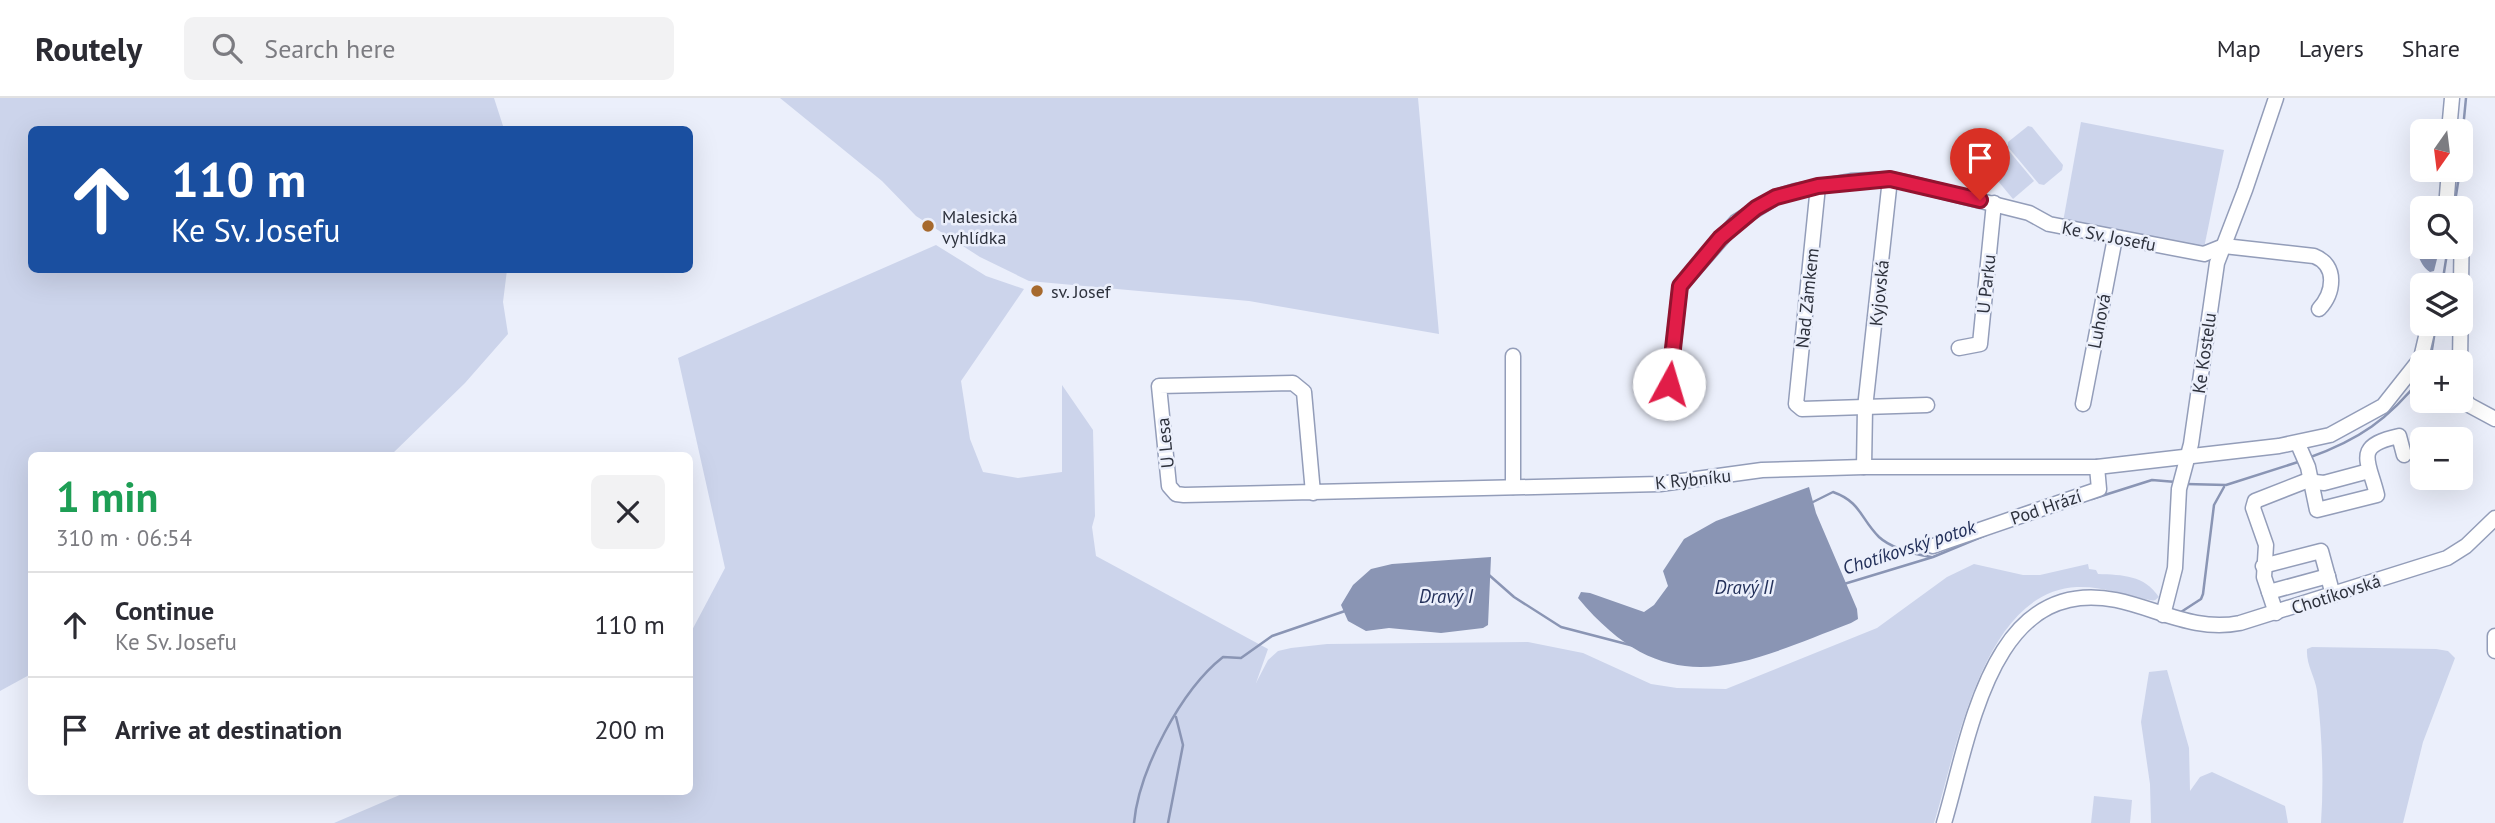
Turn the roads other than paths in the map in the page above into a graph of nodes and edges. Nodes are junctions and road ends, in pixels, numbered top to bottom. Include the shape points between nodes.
1 (2276, 98) edge
2 (2452, 98) edge
3 (2450, 119) edge
4 (1890, 179) junction
5 (1818, 186) junction
6 (1994, 203) junction
7 (2115, 238) junction
8 (2224, 246) junction
9 (2461, 259) edge
10 (2319, 309) dead end
11 (2426, 336) edge
12 (1959, 348) dead end
13 (2460, 350) edge
14 (1513, 356) dead end
15 (1497, 375) dead end
16 (1513, 375) junction
17 (1669, 384) dead end
18 (2084, 404) dead end
19 (1927, 405) dead end
20 (2473, 407) edge
21 (1865, 408) junction
22 (2495, 419) edge
23 (2299, 448) junction
24 (2188, 454) junction
25 (2404, 455) dead end
26 (1864, 467) junction
27 (2097, 467) junction
28 (2369, 471) junction
29 (2309, 474) junction
30 (1513, 487) junction
31 (1313, 493) junction
32 (2495, 518) edge
33 (1933, 546) dead end
34 (2263, 566) junction
35 (2328, 576) junction
36 (2269, 592) junction
37 (2333, 595) junction
38 (2276, 613) junction
39 (2163, 615) junction
40 (2495, 636) edge
41 (2495, 651) edge
42 (1944, 823) edge

1 - 8 street, Ke Kostelu
2 - 3 street
4 - 5 street, Ke Sv. Josefu
4 - 6 street, Ke Sv. Josefu
4 - 21 street, Kyjovská
5 - 17 street, Ke Sv. Josefu via 1776,197 1736,222 1680,286
5 - 21 street, Nad Zámkem via 1796,399 1799,408
6 - 7 street, Ke Sv. Josefu via 2049,224
6 - 12 street, U Parku via 1980,344
7 - 8 street, Ke Sv. Josefu via 2204,254
7 - 18 street, Luhová
8 - 10 street, Ke Sv. Josefu via 2323,259 2331,272 2328,299
8 - 24 street, Ke Kostelu via 2217,262
9 - 13 street
11 - 23 street, K Rybníku via 2421,358 2383,406
14 - 16 street
15 - 16 street
16 - 30 street
19 - 21 street
20 - 22 street
21 - 26 street, Kyjovská
23 - 24 street, K Rybníku
23 - 29 street
24 - 27 street, K Rybníku
24 - 39 street, Ke Kostelu via 2180,483 2175,568
25 - 28 street via 2399,436 2384,439 2367,453
26 - 27 street, K Rybníku
26 - 30 street, K Rybníku via 1762,470 1680,483
27 - 33 street, Pod Hrází via 2099,489
28 - 29 street via 2324,483
28 - 29 street via 2377,495 2317,510
29 - 34 street via 2255,501 2253,508 2266,545
30 - 31 street, K Rybníku
31 - 31 street, U Lesa via 1304,392 1293,383 1159,386 1169,486 1175,494
32 - 37 street, Chotíkovská via 2447,558
34 - 35 street via 2321,551
34 - 36 street
35 - 36 street
35 - 37 street
36 - 38 street
37 - 38 street, Chotíkovská
38 - 39 street, Chotíkovská via 2218,626
39 - 42 street, Chotíkovská via 2087,596 2066,600 2033,617 2006,646 1984,686
40 - 41 street

